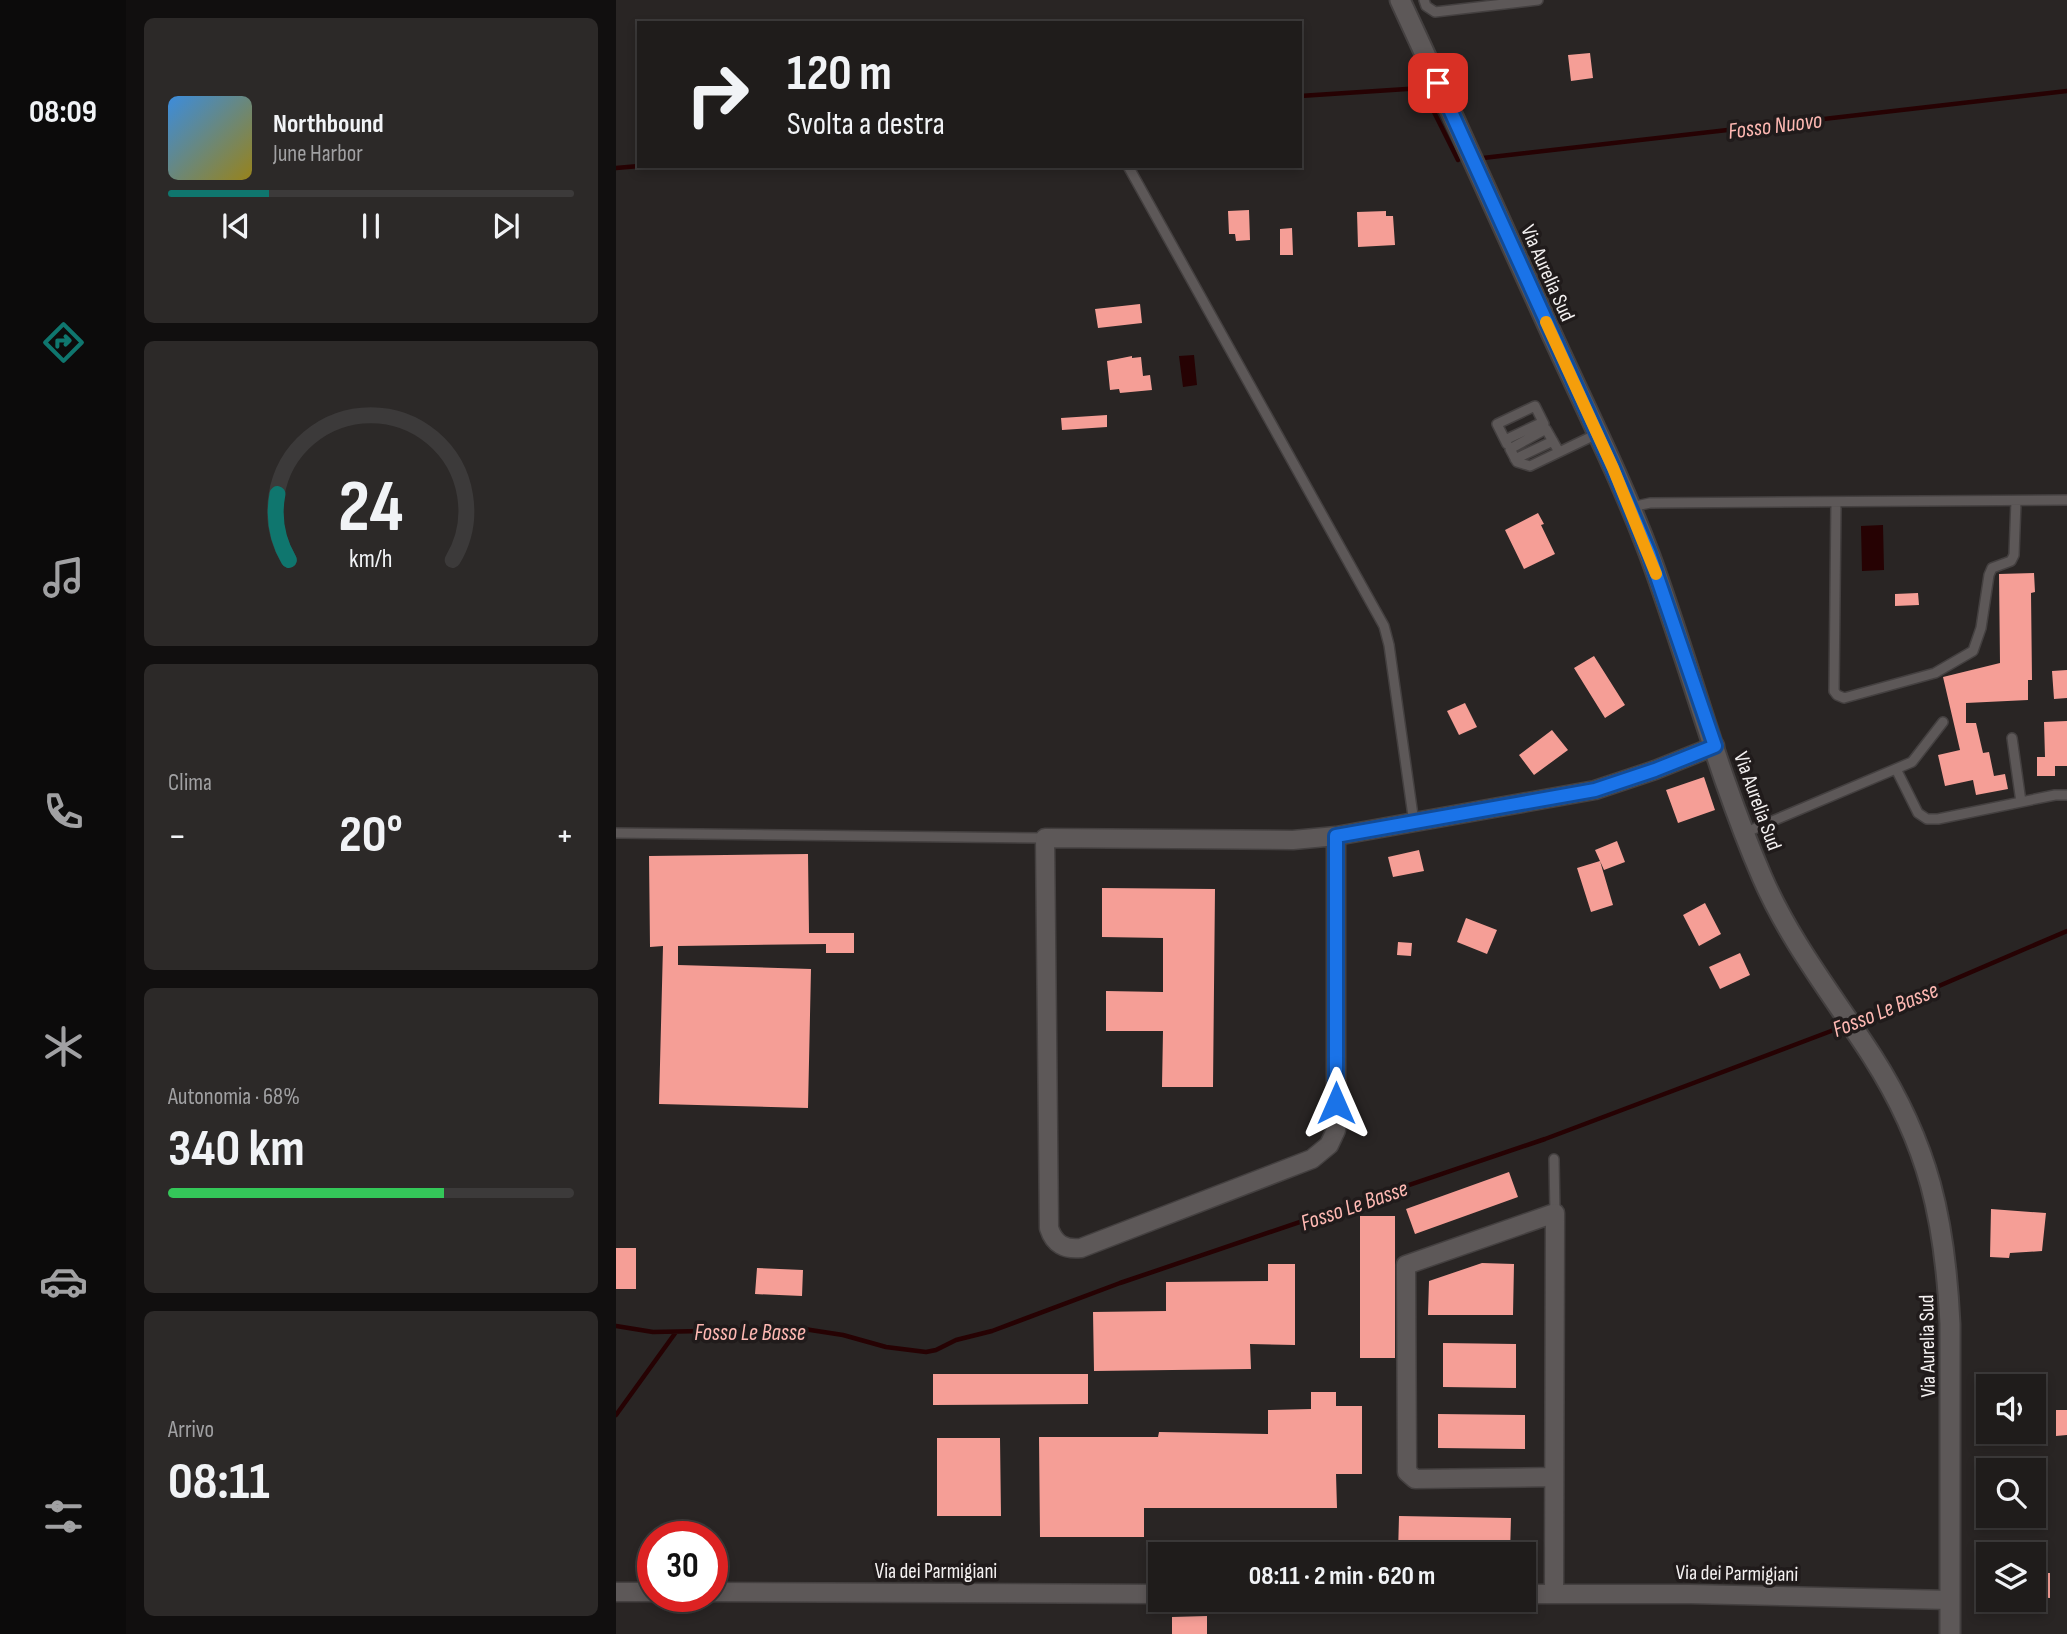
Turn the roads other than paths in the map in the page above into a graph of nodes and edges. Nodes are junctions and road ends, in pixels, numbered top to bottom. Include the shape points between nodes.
1 (1400, 0) edge
2 (1424, 0) edge
3 (1538, 0) edge
4 (1129, 168) edge
5 (1545, 426) junction
6 (1597, 434) junction
7 (1553, 441) junction
8 (1507, 445) junction
9 (1559, 452) junction
10 (1515, 459) junction
11 (2067, 500) edge
12 (2016, 501) junction
13 (1836, 502) junction
14 (1630, 507) junction
15 (1943, 722) dead end
16 (2012, 738) dead end
17 (1715, 746) junction
18 (1896, 769) junction
19 (2067, 795) edge
20 (2021, 802) junction
21 (1414, 823) junction
22 (616, 833) edge
23 (1744, 833) junction
24 (1336, 836) junction
25 (1045, 838) junction
26 (1555, 1159) dead end
27 (1555, 1213) junction
28 (1554, 1477) junction
29 (616, 1592) edge
30 (637, 1592) edge
31 (728, 1592) edge
32 (1148, 1594) edge
33 (1536, 1594) edge
34 (1554, 1594) junction
35 (1950, 1600) junction
36 (1950, 1634) edge

1 - 6 main road, Via Aurelia Sud
2 - 3 lane via 1435,12
4 - 21 lane via 1384,626
5 - 7 lane
5 - 8 lane
5 - 8 lane via 1535,406 1497,424
6 - 9 lane
6 - 14 main road, Via Aurelia Sud
7 - 9 lane
7 - 10 lane
8 - 10 lane
9 - 10 lane via 1530,466
11 - 12 lane
12 - 13 lane
12 - 13 lane via 2014,555 2011,561 1992,568 1989,575 1973,651 1935,673 1844,698 1834,691
13 - 14 lane via 1650,503
14 - 17 main road, Via Aurelia Sud
15 - 18 lane via 1912,762
16 - 20 lane
17 - 21 street via 1595,790
17 - 23 main road, Via Aurelia Sud
18 - 20 lane via 1918,813 1927,819
18 - 23 lane
19 - 20 lane
21 - 24 street
22 - 25 lane
23 - 35 main road, Via Aurelia Sud via 1780,917 1896,1096 1930,1176 1948,1275
24 - 25 street via 1293,840
24 - 25 street via 1336,1130 1329,1145 1312,1159 1074,1249 1061,1246 1049,1228
26 - 27 lane
27 - 28 street
27 - 28 street via 1406,1265 1407,1472 1415,1479
28 - 34 street
29 - 30 street
31 - 32 street, Via dei Parmigiani
33 - 34 street, Via dei Parmigiani
34 - 35 street, Via dei Parmigiani
35 - 36 main road, Via Aurelia Sud

